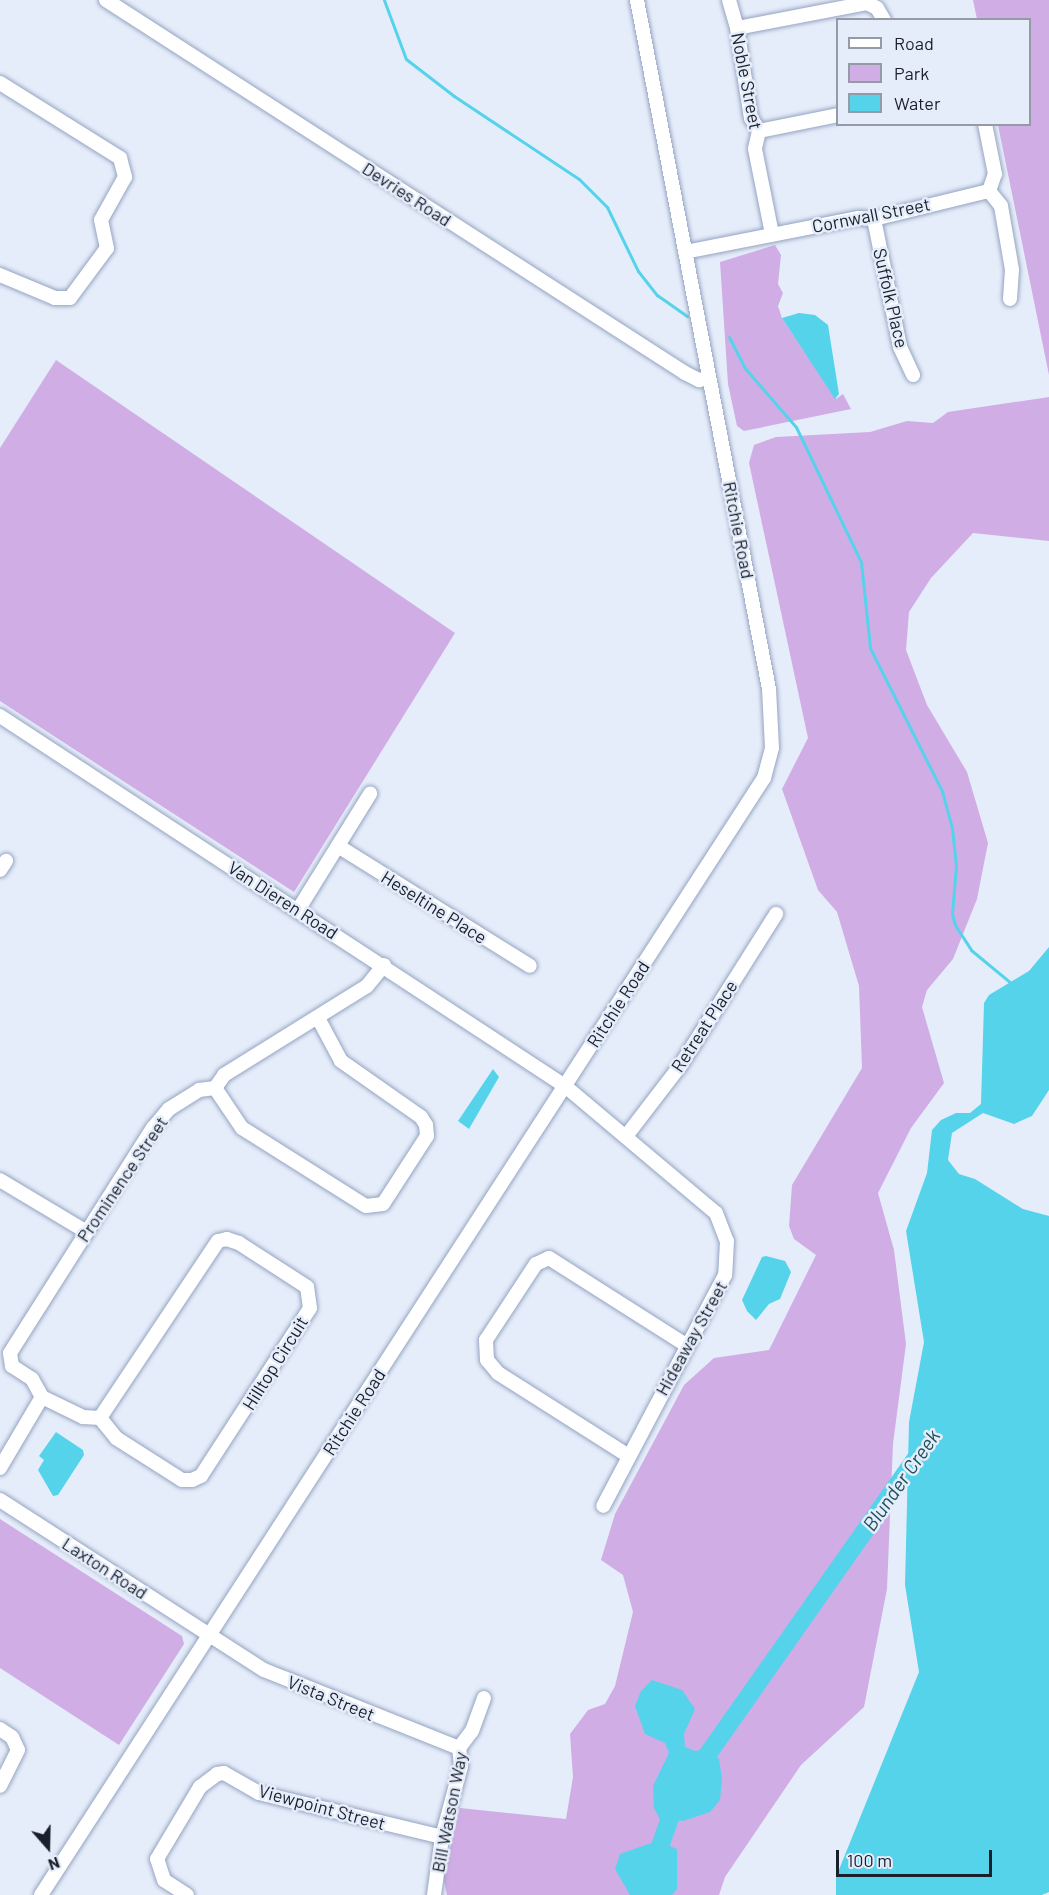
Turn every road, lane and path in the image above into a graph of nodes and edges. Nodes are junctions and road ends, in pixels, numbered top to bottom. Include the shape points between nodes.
1 (106, 0) edge
2 (637, 0) edge
3 (729, 0) edge
4 (883, 18) edge
5 (737, 28) junction
6 (0, 83) edge
7 (836, 116) edge
8 (985, 126) edge
9 (759, 130) junction
10 (989, 191) junction
11 (874, 219) junction
12 (772, 234) junction
13 (685, 252) junction
14 (0, 275) edge
15 (1010, 300) dead end
16 (913, 375) dead end
17 (709, 378) junction
18 (0, 716) edge
19 (370, 794) dead end
20 (338, 846) junction
21 (298, 909) junction
22 (776, 914) dead end
23 (384, 965) junction
24 (530, 966) dead end
25 (318, 1018) junction
26 (565, 1086) junction
27 (215, 1088) junction
28 (627, 1136) junction
29 (0, 1180) edge
30 (85, 1231) junction
31 (686, 1345) junction
32 (42, 1397) junction
33 (100, 1418) junction
34 (627, 1455) junction
35 (0, 1468) edge
36 (0, 1500) edge
37 (603, 1506) dead end
38 (208, 1637) junction
39 (484, 1698) dead end
40 (0, 1729) edge
41 (459, 1749) junction
42 (0, 1786) edge
43 (442, 1837) junction
44 (41, 1895) edge
45 (187, 1895) edge
46 (434, 1895) edge

1 - 17 street, Devries Road via 685,373 699,380
2 - 13 street, Ritchie Road
3 - 5 street, Noble Street
4 - 5 street via 877,8 867,3
5 - 9 street, Noble Street via 751,118
6 - 14 street via 120,158 125,177 101,220 107,248 70,298 56,298
7 - 9 street
8 - 10 street via 995,174
9 - 12 street, Noble Street via 755,149
10 - 11 street, Cornwall Street
10 - 15 street via 1001,206 1012,270
11 - 12 street, Cornwall Street
11 - 16 street, Suffolk Place via 900,347
12 - 13 street, Cornwall Street
13 - 17 street, Ritchie Road
17 - 26 street, Ritchie Road via 769,689 772,748 764,778
18 - 21 street, Van Dieren Road
19 - 20 street
20 - 21 street
20 - 24 street, Heseltine Place
21 - 23 street, Van Dieren Road
22 - 28 street, Retreat Place via 680,1066
23 - 25 street, Prominence Street via 368,986
23 - 26 street, Van Dieren Road
25 - 27 street, Prominence Street via 224,1076
25 - 27 street via 341,1060 421,1117 426,1125 427,1136 383,1204 366,1206 242,1128
26 - 28 street, Hideaway Street
26 - 38 street, Ritchie Road
27 - 30 street, Prominence Street via 199,1090 169,1109
28 - 31 street, Hideaway Street via 716,1213 728,1241 725,1275
29 - 30 street
30 - 32 street, Prominence Street via 9,1353 12,1366 32,1379
31 - 34 street, Hideaway Street
31 - 34 street via 549,1258 536,1264 486,1340 487,1360 498,1373
32 - 33 street via 83,1417
32 - 35 street
33 - 33 street, Hilltop Circuit via 218,1241 227,1239 239,1244 307,1287 310,1308 201,1476 182,1480 116,1438
34 - 37 street, Hideaway Street
36 - 38 street, Laxton Road
38 - 41 street, Vista Street via 264,1670
38 - 44 street, Ritchie Road
39 - 41 street, Bill Watson Way via 472,1731
40 - 42 street via 12,1737 18,1750
41 - 43 street, Bill Watson Way via 461,1766
43 - 45 street, Viewpoint Street via 259,1793 224,1773 217,1774 200,1787 156,1859 164,1880
43 - 46 street, Bill Watson Way

